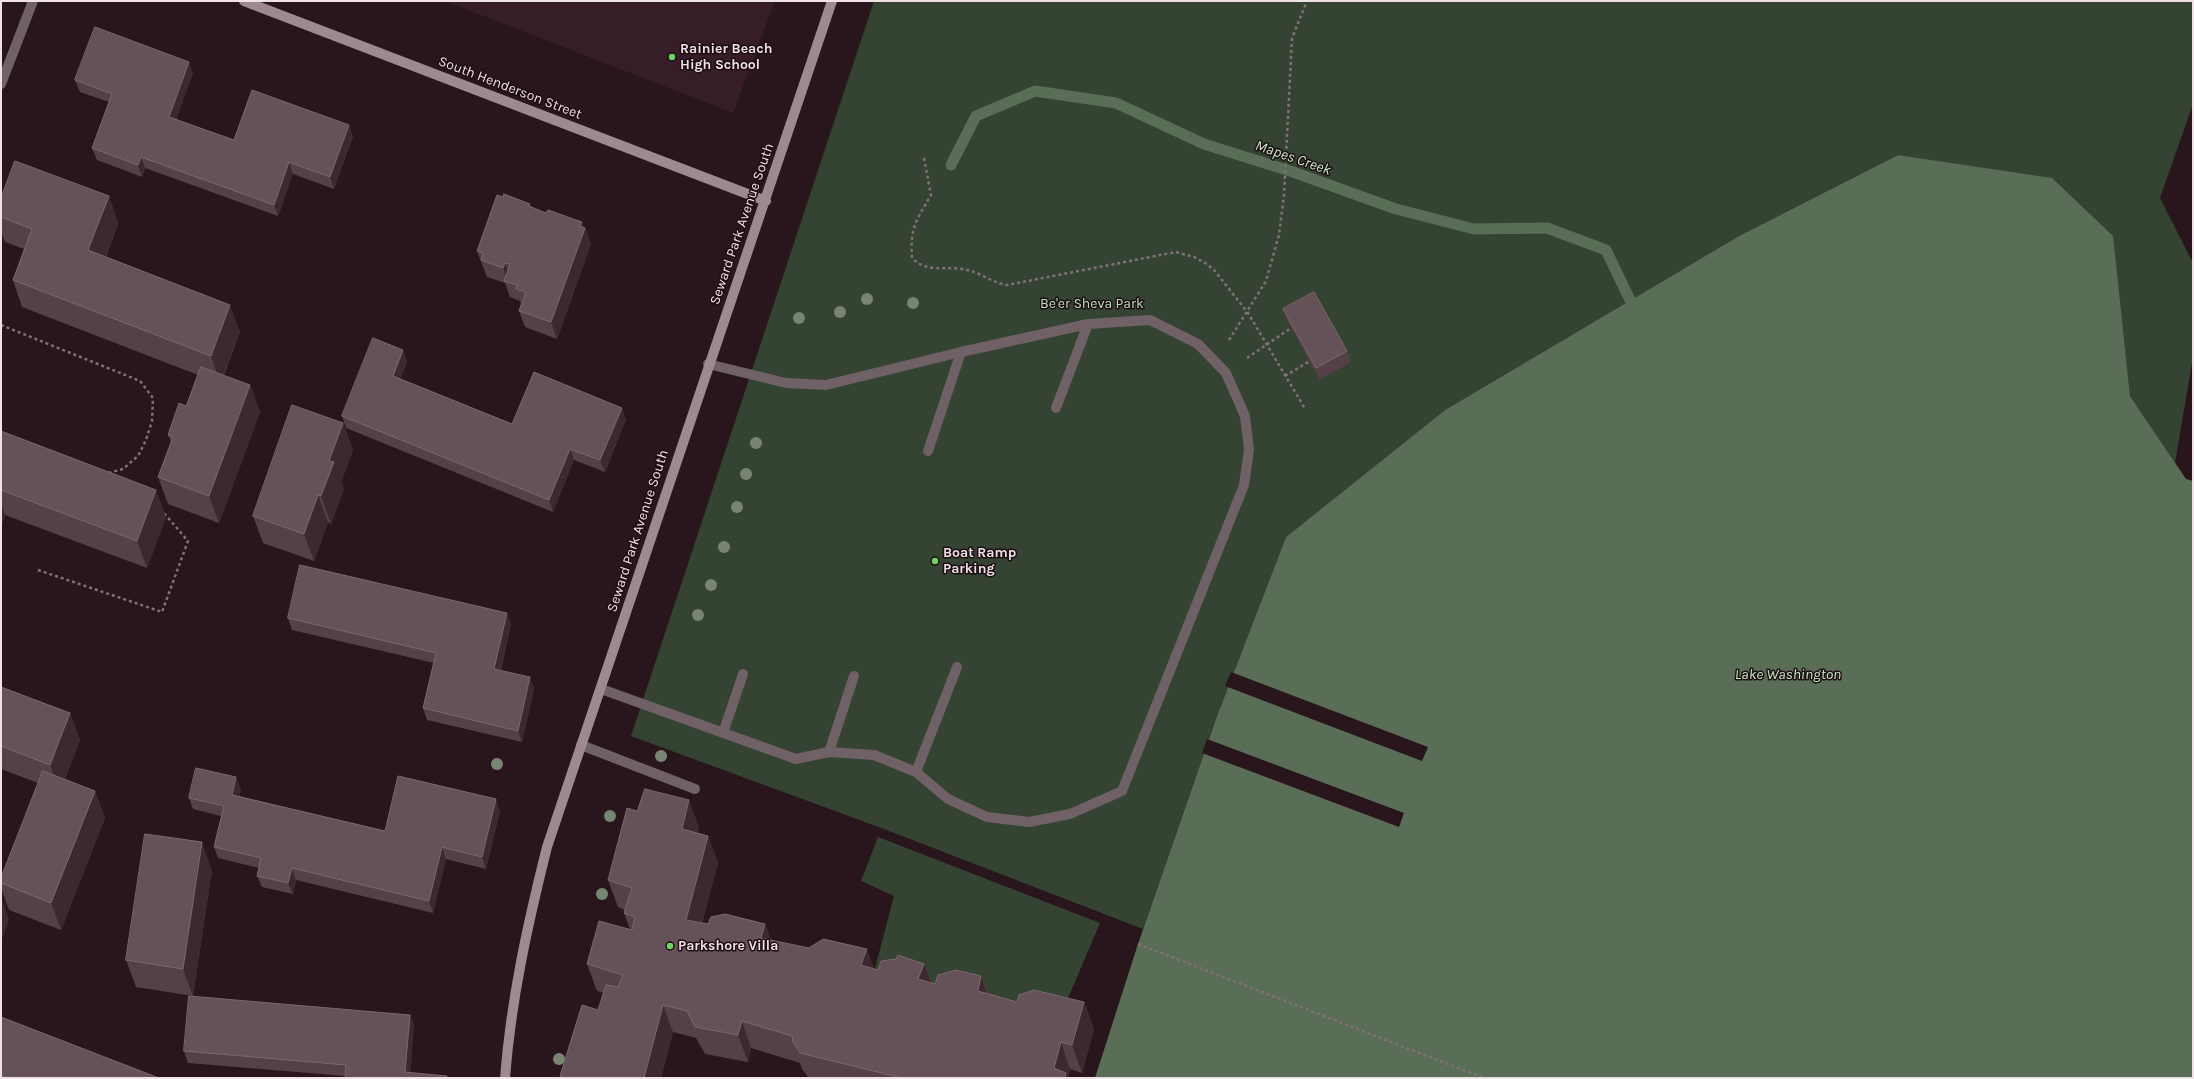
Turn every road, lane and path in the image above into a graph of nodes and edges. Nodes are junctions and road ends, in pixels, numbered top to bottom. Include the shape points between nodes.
1 (33, 1) edge
2 (244, 1) edge
3 (832, 1) edge
4 (1307, 1) edge
5 (1, 84) edge
6 (924, 158) dead end
7 (766, 201) junction
8 (1248, 313) junction
9 (1088, 324) junction
10 (1, 325) edge
11 (1291, 328) edge
12 (1267, 345) junction
13 (961, 352) junction
14 (1216, 360) junction
15 (1310, 361) edge
16 (708, 364) junction
17 (1226, 373) junction
18 (1285, 376) junction
19 (1304, 407) dead end
20 (1056, 408) dead end
21 (928, 451) dead end
22 (114, 476) edge
23 (162, 511) edge
24 (38, 570) dead end
25 (957, 667) dead end
26 (743, 674) dead end
27 (854, 676) dead end
28 (601, 689) junction
29 (723, 733) junction
30 (581, 745) junction
31 (829, 752) junction
32 (916, 772) junction
33 (695, 789) dead end
34 (1138, 944) dead end
35 (505, 1078) edge
36 (1484, 1078) edge

1 - 5 street
2 - 7 street, South Henderson Street
3 - 7 street, Seward Park Avenue South
4 - 8 path via 1292,38 1284,195 1279,235 1266,281
6 - 8 path via 931,195 911,232 912,258 923,266 968,270 999,284 1015,285 1176,252 1207,264
7 - 16 street, Seward Park Avenue South
8 - 12 path
8 - 14 path
9 - 13 street
9 - 14 street via 1150,320 1198,344
9 - 20 street
10 - 22 path via 140,381 153,398 152,421 138,456 123,469 107,473
11 - 12 path
12 - 17 path
12 - 18 path
13 - 16 street via 826,385 786,383
13 - 21 street
14 - 17 street
15 - 18 path
16 - 28 street, Seward Park Avenue South
17 - 32 street via 1245,416 1249,450 1244,485 1122,791 1070,814 1029,822 987,817 948,800
18 - 19 path
23 - 24 path via 188,541 162,612
25 - 32 street
26 - 29 street
27 - 31 street
28 - 29 street
28 - 30 street, Seward Park Avenue South
29 - 31 street via 796,759
30 - 33 street
30 - 35 street, Seward Park Avenue South via 547,847 528,922 514,999
31 - 32 street via 874,755
34 - 36 path

